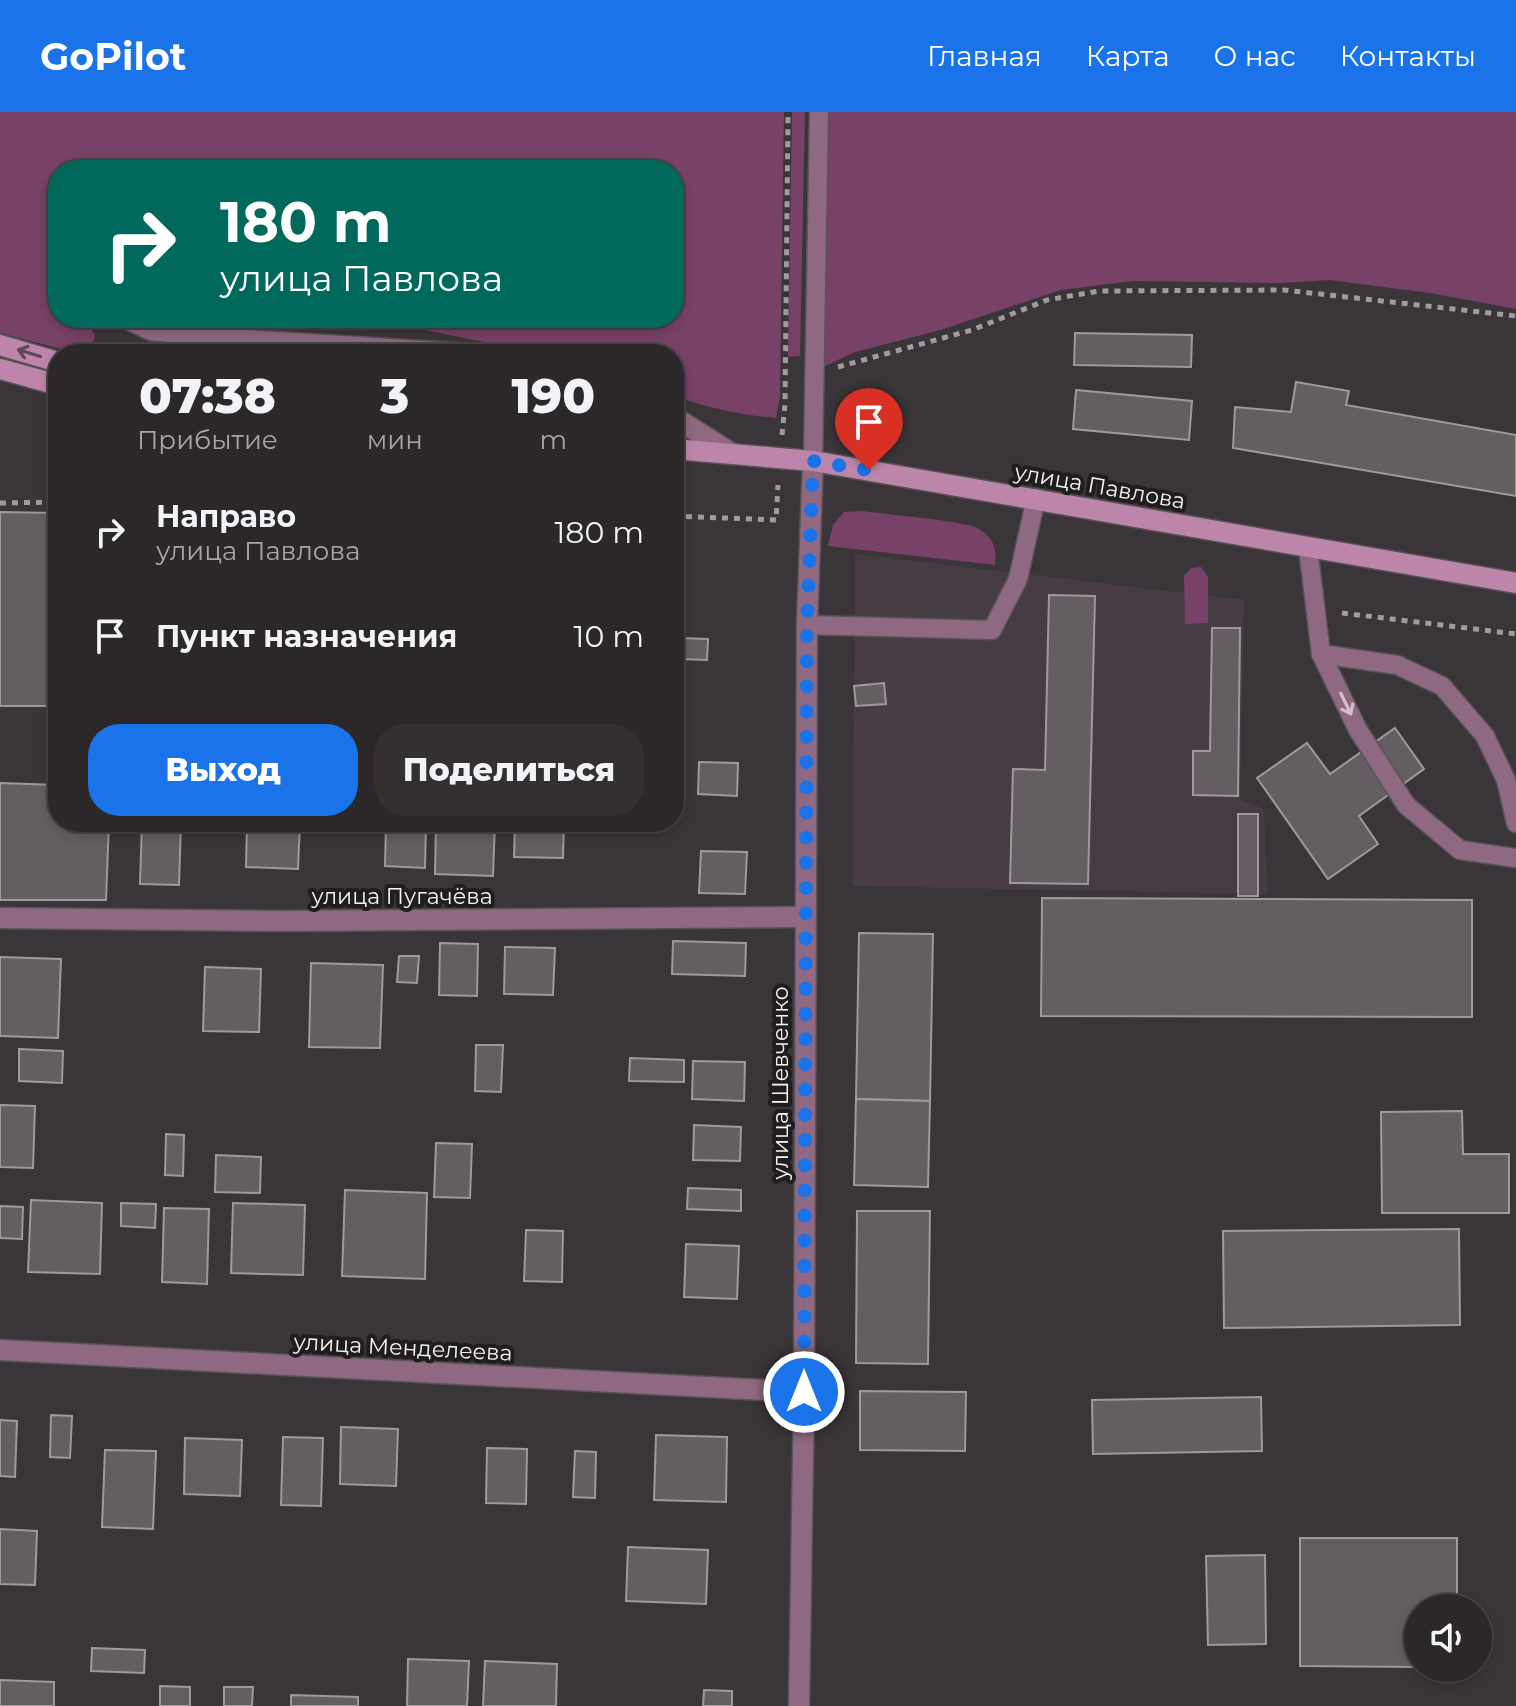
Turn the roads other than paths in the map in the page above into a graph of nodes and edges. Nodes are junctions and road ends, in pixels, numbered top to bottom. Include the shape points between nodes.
1 (819, 112) edge
2 (147, 328) edge
3 (323, 344) edge
4 (0, 345) edge
5 (48, 359) edge
6 (0, 369) edge
7 (48, 382) edge
8 (684, 423) edge
9 (684, 450) edge
10 (731, 453) junction
11 (813, 461) junction
12 (1036, 498) junction
13 (1308, 548) junction
14 (1516, 583) edge
15 (807, 625) junction
16 (1321, 654) junction
17 (1516, 823) edge
18 (1516, 858) edge
19 (805, 917) junction
20 (0, 918) edge
21 (0, 1350) edge
22 (804, 1392) junction
23 (799, 1706) edge

1 - 11 lane
2 - 3 street
5 -> 4 main road
6 - 7 main road
8 - 10 street
9 - 10 main road, улица Павлова
10 - 11 main road, улица Павлова
11 - 12 main road, улица Павлова
11 - 15 street, улица Шевченко
12 - 13 main road, улица Павлова
12 - 15 lane via 1018,579 992,630
13 - 14 main road, улица Павлова
13 - 16 lane
15 - 19 street, улица Шевченко
16 - 17 lane via 1397,665 1442,686 1485,736 1506,780
16 -> 18 lane via 1358,730 1406,805 1460,850
19 - 20 street, улица Пугачёва
19 - 22 street, улица Шевченко
21 - 22 street, улица Менделеева
22 - 23 street, улица Шевченко

